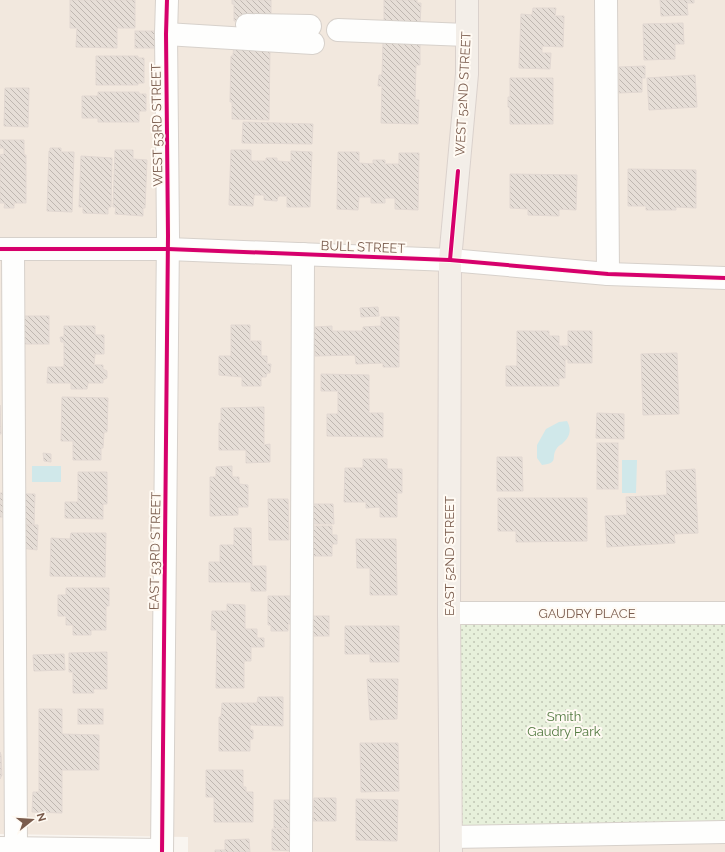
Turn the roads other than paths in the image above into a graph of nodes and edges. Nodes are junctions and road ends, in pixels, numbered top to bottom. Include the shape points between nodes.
1 (167, 0) edge
2 (467, 0) edge
3 (606, 0) edge
4 (166, 30) junction
5 (338, 30) dead end
6 (312, 34) dead end
7 (467, 36) junction
8 (6, 249) edge
9 (168, 249) junction
10 (302, 254) junction
11 (450, 260) junction
12 (608, 274) junction
13 (725, 278) edge
14 (725, 612) edge
15 (449, 613) junction
16 (725, 832) edge
17 (593, 843) edge
18 (451, 845) edge
19 (8, 848) edge
20 (162, 851) edge
21 (301, 852) edge

1 - 4 street, WEST 53RD STREET
2 - 7 main road, WEST 52ND STREET
3 - 12 street
4 - 6 street
4 - 9 street, WEST 53RD STREET
5 - 7 street
7 - 11 main road, WEST 52ND STREET via 467,74
8 - 9 street, BULL STREET
8 - 19 street
9 - 10 street, BULL STREET
9 - 20 street, EAST 53RD STREET
10 - 11 street, BULL STREET
10 - 21 street
11 - 12 street, BULL STREET
11 - 15 main road, EAST 52ND STREET
12 - 13 street, BULL STREET
14 - 15 street, GAUDRY PLACE
15 - 18 main road, EAST 52ND STREET
16 - 17 street
17 - 18 street
19 - 20 street

